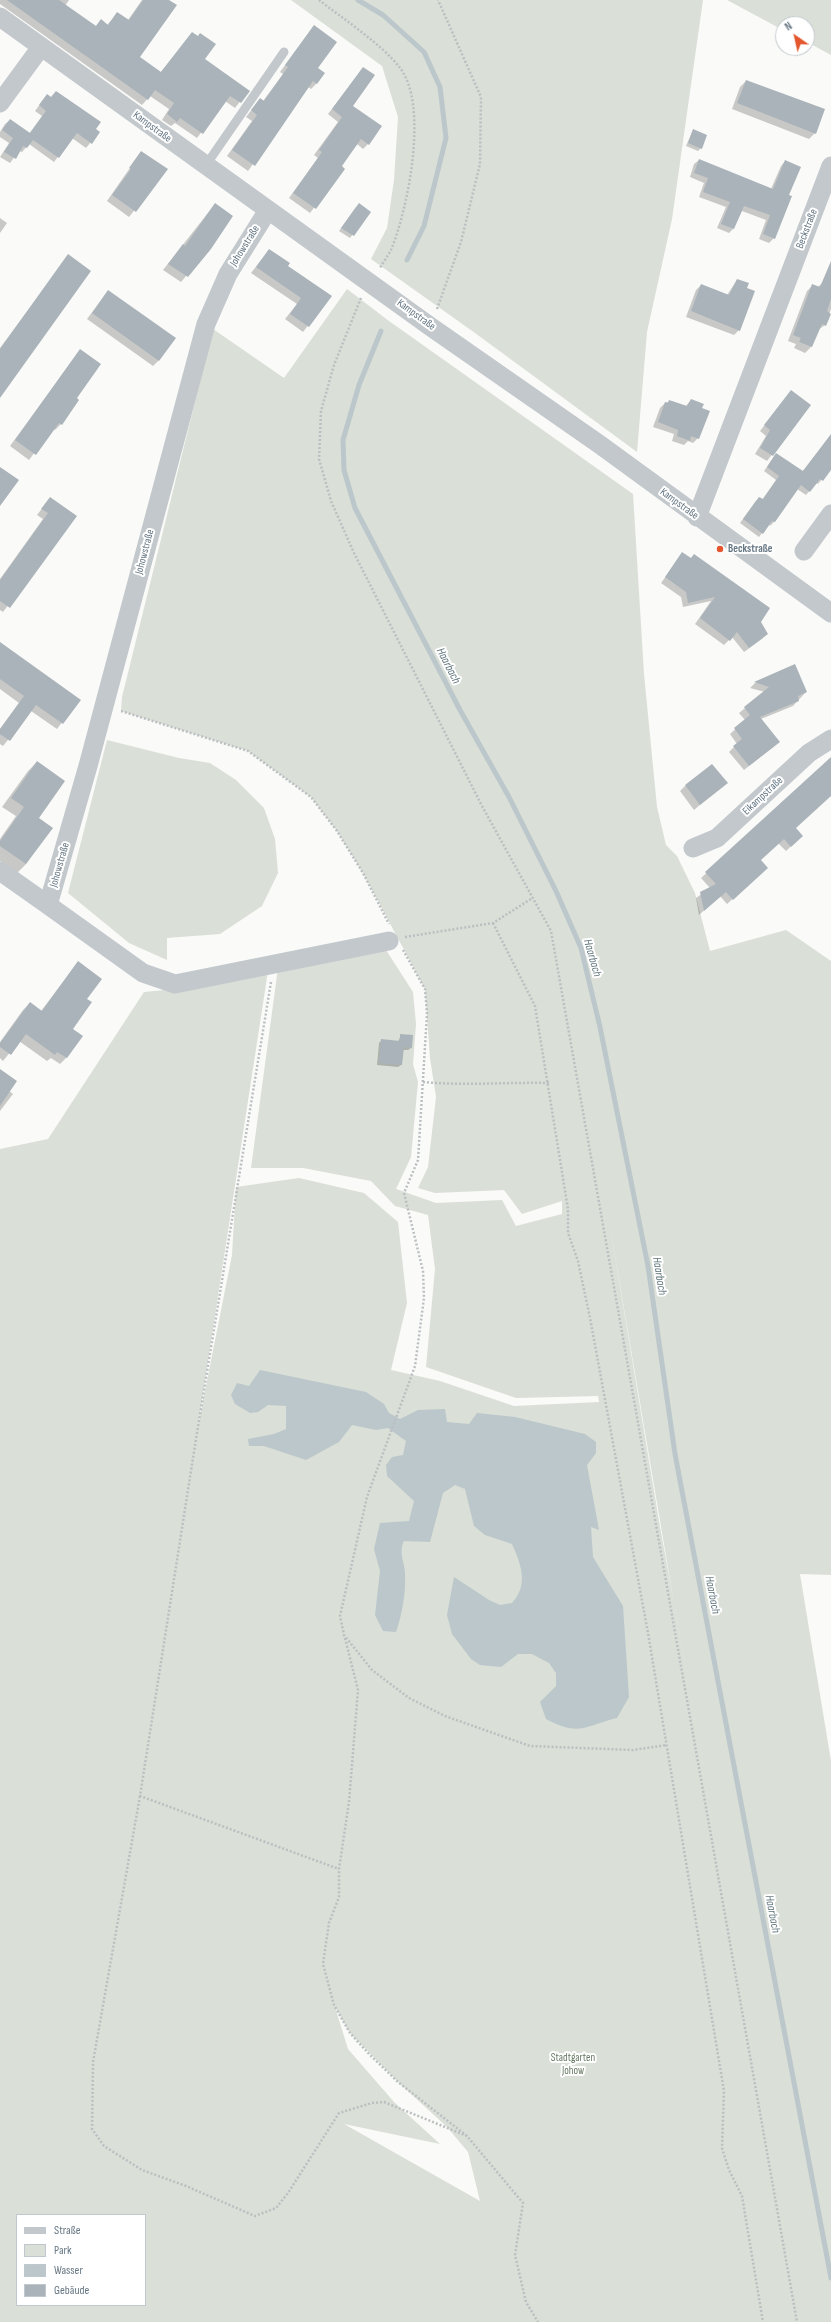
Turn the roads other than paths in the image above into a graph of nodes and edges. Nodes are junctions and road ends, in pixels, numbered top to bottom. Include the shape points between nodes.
1 (0, 17) edge
2 (41, 46) junction
3 (284, 52) dead end
4 (0, 104) edge
5 (206, 166) junction
6 (831, 166) edge
7 (268, 210) junction
8 (831, 514) edge
9 (697, 517) junction
10 (804, 551) dead end
11 (831, 613) edge
12 (831, 739) edge
13 (693, 848) dead end
14 (0, 870) edge
15 (48, 905) junction
16 (393, 940) road end

1 - 2 street, Kampstraße
2 - 4 street
2 - 5 street, Kampstraße
3 - 5 lane
5 - 7 street, Kampstraße
6 - 9 street, Beckstraße
7 - 9 street, Kampstraße via 599,444
7 - 15 street, Johowstraße via 228,274 206,324
8 - 10 street
9 - 11 street, Kampstraße
12 - 13 street, Eikampstraße via 809,753 717,838
14 - 15 street, Johowstraße
15 - 16 street, Johowstraße via 143,973 175,984

